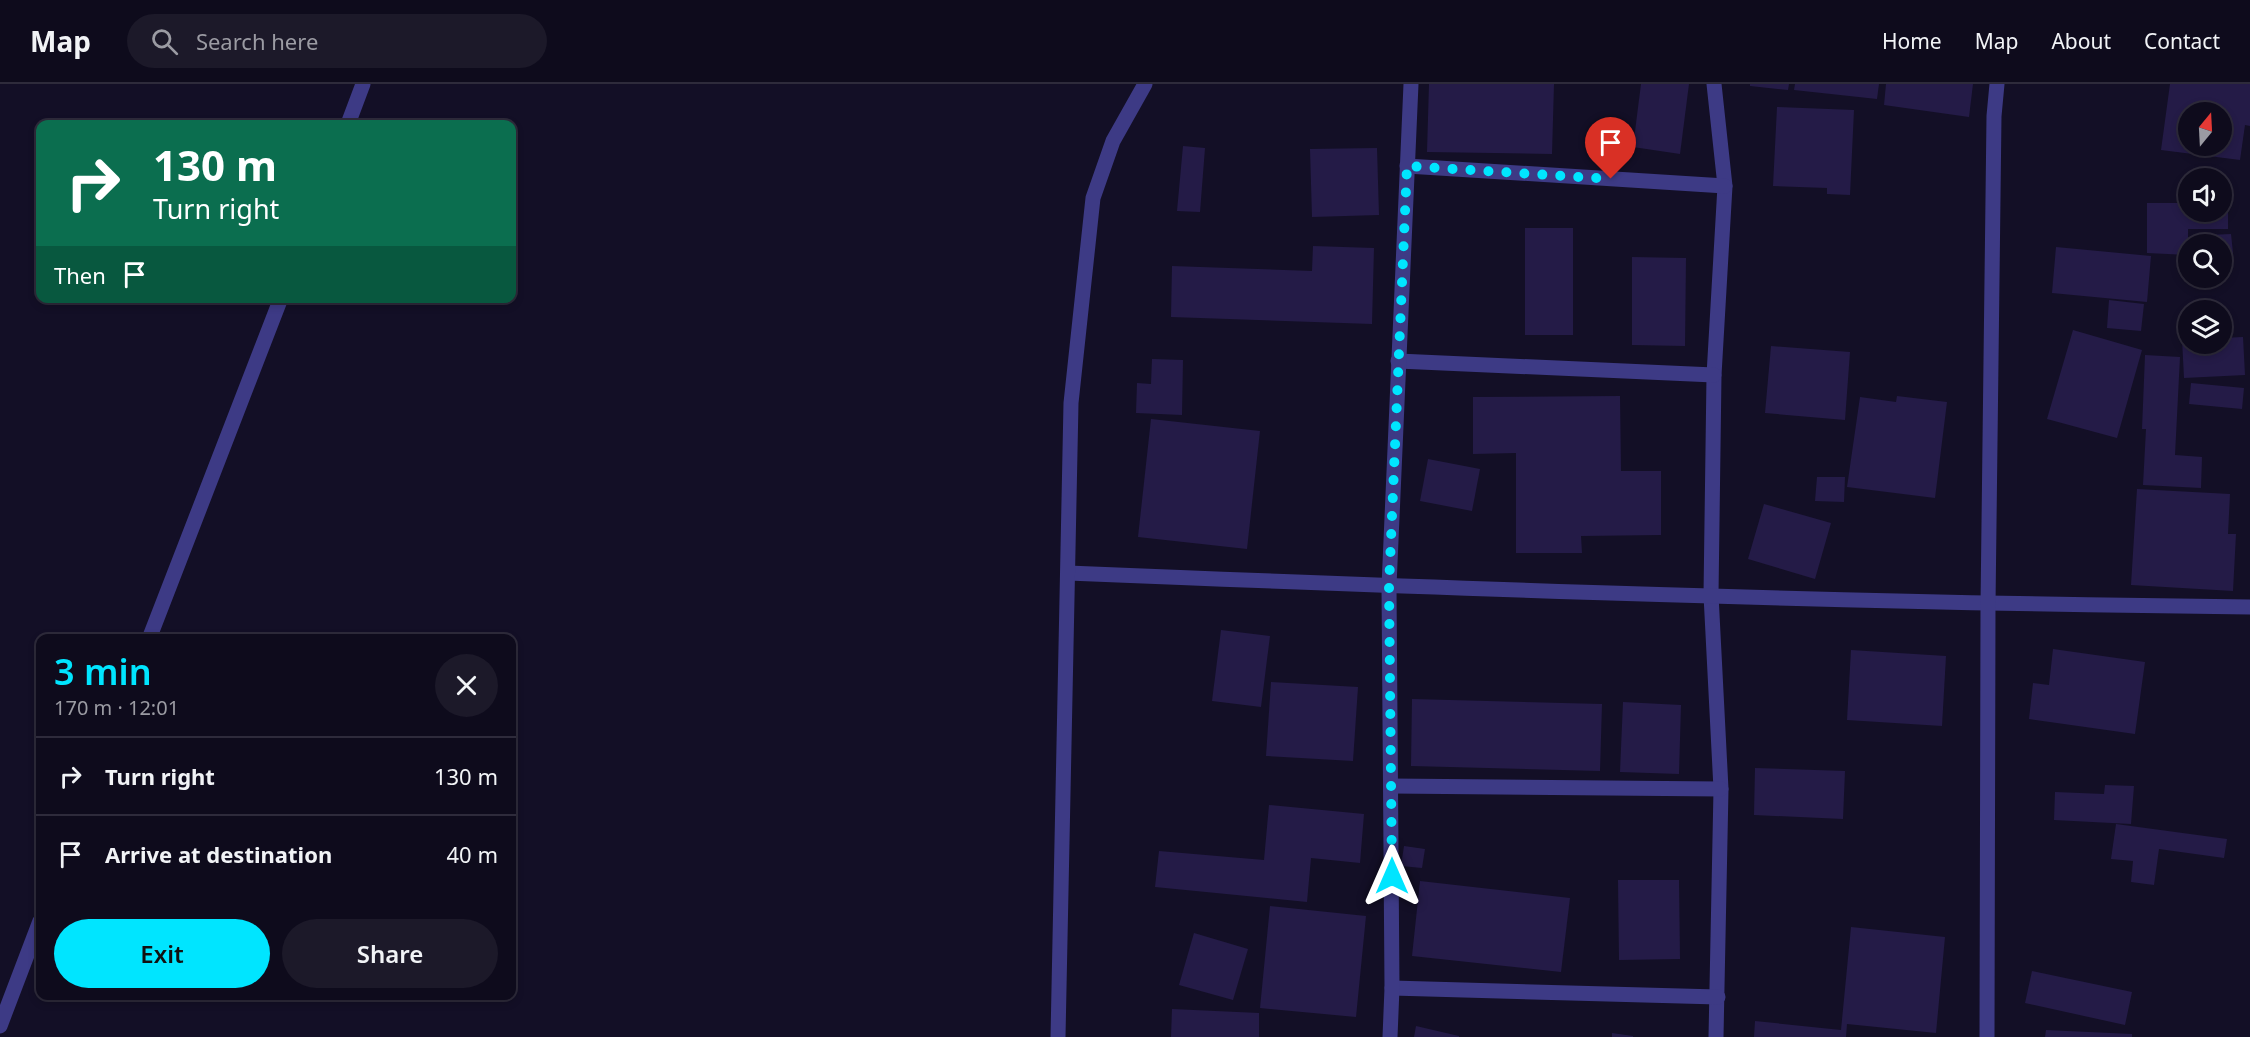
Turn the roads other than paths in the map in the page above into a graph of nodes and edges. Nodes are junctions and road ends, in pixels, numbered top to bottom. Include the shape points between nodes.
1 (363, 84) edge
2 (1145, 84) edge
3 (1411, 84) edge
4 (1714, 84) edge
5 (1997, 84) edge
6 (350, 120) edge
7 (1407, 166) junction
8 (1725, 186) junction
9 (279, 303) edge
10 (1398, 361) junction
11 (1714, 375) junction
12 (1068, 573) junction
13 (1389, 586) junction
14 (1711, 595) junction
15 (1988, 605) junction
16 (2250, 607) edge
17 (151, 634) edge
18 (1391, 786) junction
19 (1721, 789) junction
20 (36, 932) edge
21 (1392, 988) junction
22 (1718, 998) junction
23 (0, 1026) edge
24 (1058, 1037) edge
25 (1390, 1037) edge
26 (1716, 1037) edge
27 (1987, 1037) edge

1 - 6 street
2 - 12 street via 1113,141 1093,198 1071,403
3 - 7 street
4 - 8 street
5 - 15 street
7 - 8 street
7 - 10 street
8 - 11 street
9 - 17 street
10 - 11 street
10 - 13 street
11 - 14 street
12 - 13 street
12 - 24 street
13 - 14 street
13 - 18 street
14 - 15 street
14 - 19 street
15 - 16 street
15 - 27 street
18 - 19 street
18 - 21 street
19 - 22 street
20 - 23 street
21 - 22 street
21 - 25 street
22 - 26 street

